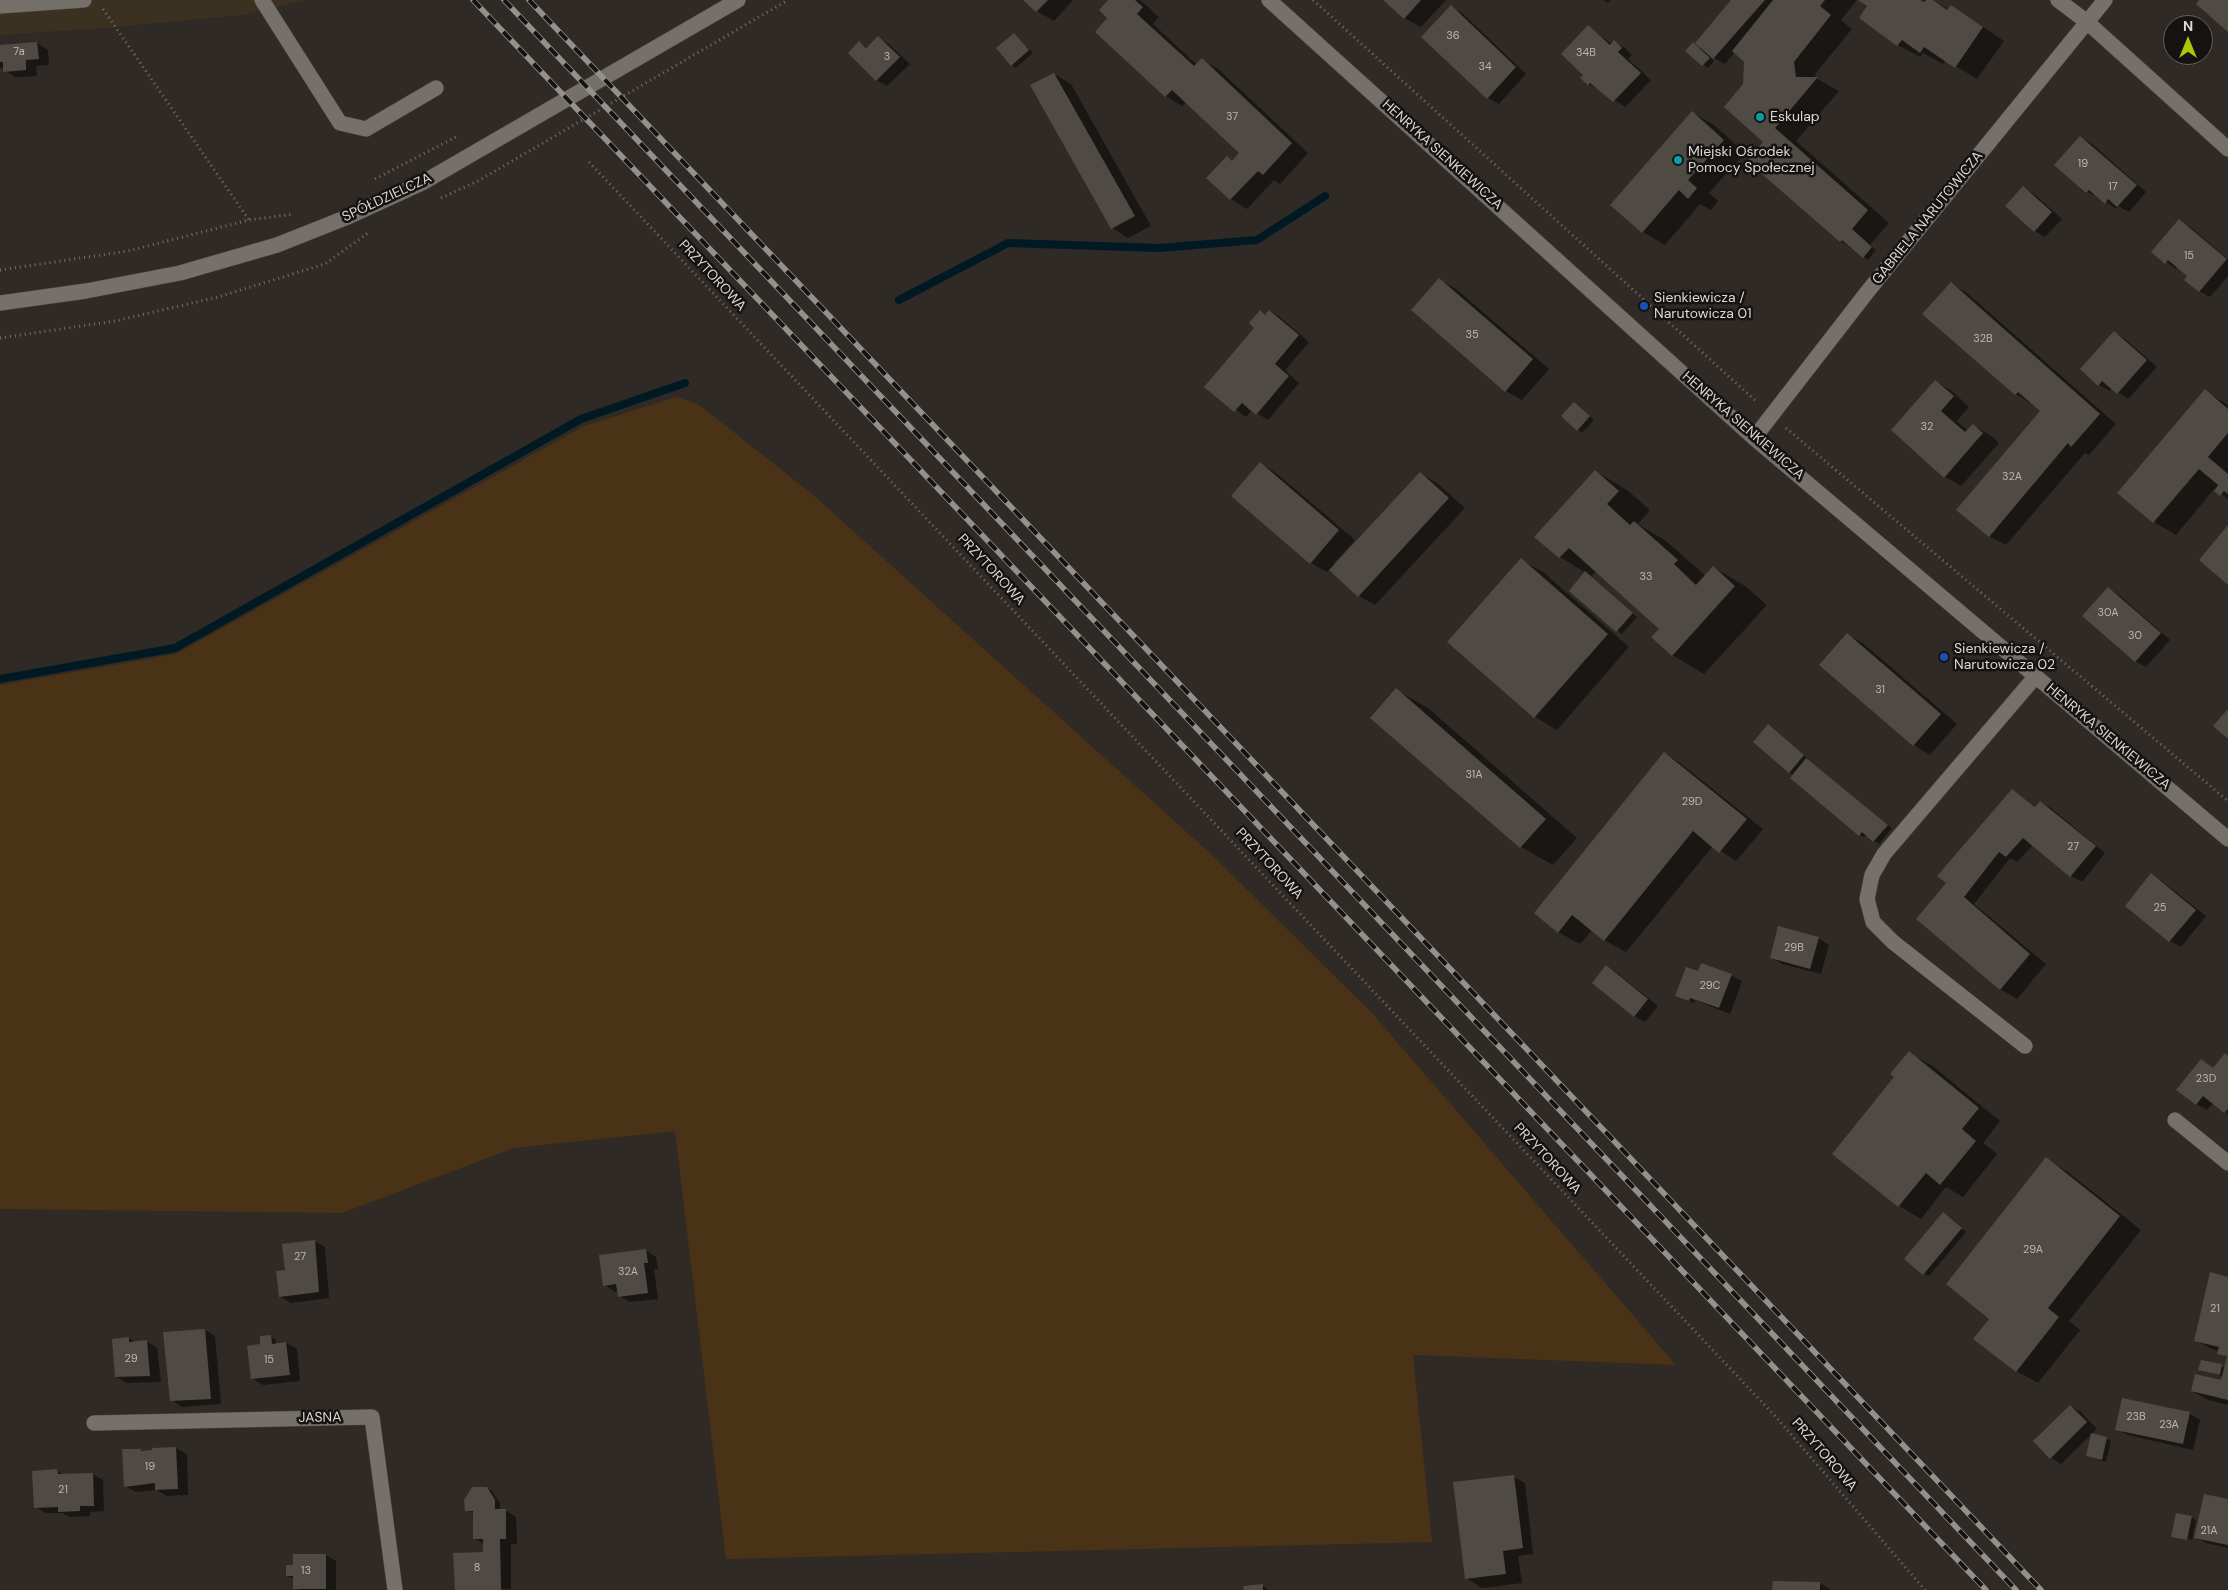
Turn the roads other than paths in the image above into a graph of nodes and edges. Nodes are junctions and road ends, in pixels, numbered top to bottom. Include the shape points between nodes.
1 (84, 0) edge
2 (262, 0) edge
3 (738, 0) edge
4 (1269, 0) edge
5 (2058, 0) edge
6 (2104, 0) edge
7 (0, 6) edge
8 (2087, 22) junction
9 (436, 88) dead end
10 (2228, 149) edge
11 (0, 303) edge
12 (1754, 438) junction
13 (2036, 676) junction
14 (2228, 839) edge
15 (2025, 1046) dead end
16 (2176, 1120) dead end
17 (2228, 1163) edge
18 (94, 1423) dead end
19 (395, 1590) edge

1 - 7 street
2 - 9 street via 340,122 366,129
3 - 11 street, SPÓŁDZIELCZA via 422,183 350,216 277,245 180,273
4 - 12 street, HENRYKA SIENKIEWICZA
5 - 8 street
6 - 8 street, GABRIELA NARUTOWICZA
8 - 10 street
8 - 12 street, GABRIELA NARUTOWICZA via 1868,291
12 - 13 street, HENRYKA SIENKIEWICZA
13 - 14 street, HENRYKA SIENKIEWICZA
13 - 15 street via 1884,854 1872,875 1867,899 1873,922 1893,942
16 - 17 street
18 - 19 street, JASNA via 372,1417

